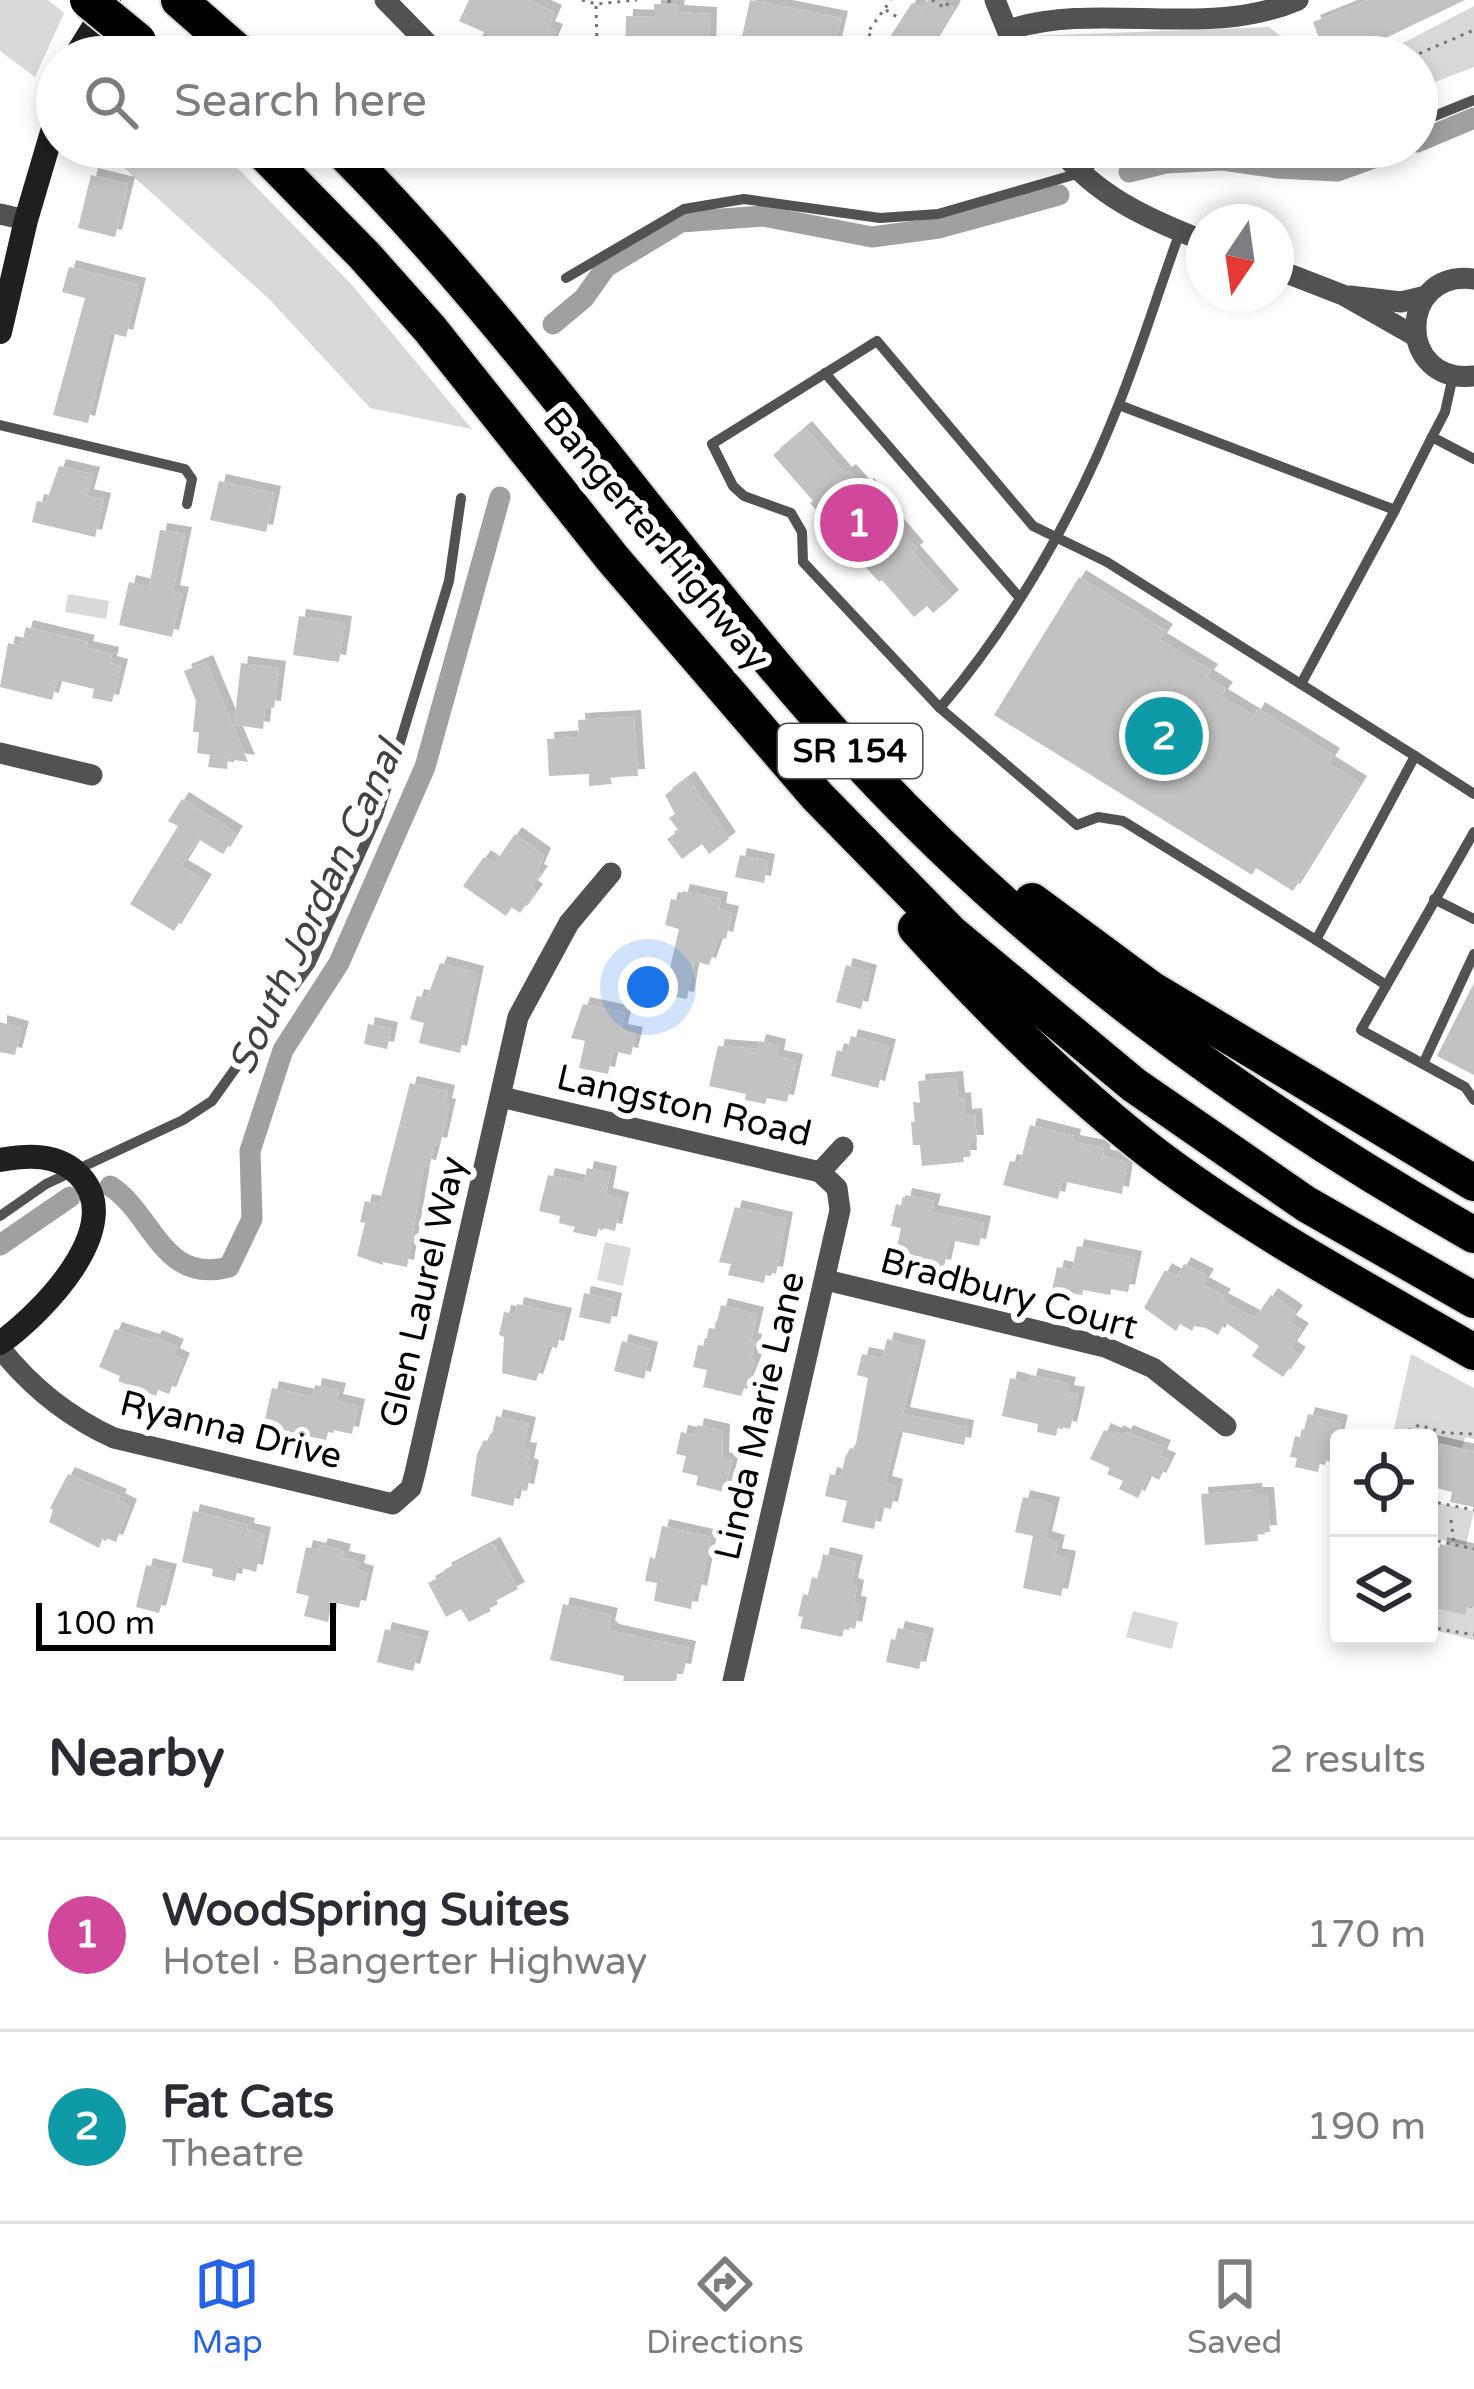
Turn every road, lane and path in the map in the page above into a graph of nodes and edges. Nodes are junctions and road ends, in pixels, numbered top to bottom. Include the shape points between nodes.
1 (88, 0) edge
2 (110, 0) edge
3 (179, 0) edge
4 (385, 0) edge
5 (582, 0) edge
6 (638, 0) edge
7 (891, 0) edge
8 (932, 0) edge
9 (950, 0) edge
10 (995, 0) edge
11 (1298, 0) edge
12 (596, 4) junction
13 (1176, 8) edge
14 (885, 9) junction
15 (897, 17) dead end
16 (1008, 30) junction
17 (1474, 30) edge
18 (1055, 33) dead end
19 (88, 36) edge
20 (131, 36) edge
21 (220, 36) edge
22 (420, 36) edge
23 (597, 36) edge
24 (872, 36) edge
25 (1010, 36) edge
26 (1055, 36) edge
27 (1438, 45) edge
28 (1474, 100) edge
29 (1438, 115) edge
30 (41, 168) edge
31 (278, 168) edge
32 (357, 168) edge
33 (1076, 168) edge
34 (1087, 168) edge
35 (1080, 173) junction
36 (0, 214) edge
37 (26, 220) junction
38 (1180, 232) junction
39 (1186, 234) edge
40 (1294, 276) edge
41 (566, 278) dead end
42 (1474, 279) edge
43 (1343, 295) junction
44 (1426, 296) junction
45 (0, 332) edge
46 (1415, 336) junction
47 (824, 374) junction
48 (1464, 376) edge
49 (1119, 405) junction
50 (0, 425) edge
51 (1432, 437) junction
52 (1474, 459) edge
53 (461, 498) dead end
54 (187, 504) dead end
55 (1395, 510) junction
56 (1054, 538) junction
57 (614, 560) junction
58 (1019, 596) junction
59 (1301, 684) junction
60 (940, 708) junction
61 (0, 752) edge
62 (1415, 756) junction
63 (859, 761) junction
64 (92, 775) dead end
65 (1474, 794) edge
66 (1474, 832) edge
67 (611, 873) dead end
68 (1434, 899) junction
69 (1474, 919) edge
70 (1316, 940) junction
71 (1474, 954) edge
72 (1386, 986) junction
73 (1423, 1064) junction
74 (501, 1097) junction
75 (1474, 1100) edge
76 (843, 1147) dead end
77 (0, 1160) edge
78 (74, 1171) junction
79 (820, 1172) junction
80 (1474, 1183) edge
81 (0, 1216) edge
82 (1474, 1234) edge
83 (826, 1280) junction
84 (1474, 1300) edge
85 (0, 1345) edge
86 (1474, 1352) edge
87 (1226, 1426) dead end
88 (1438, 1431) edge
89 (1474, 1434) edge
90 (402, 1499) joint
91 (1438, 1503) edge
92 (1474, 1510) edge
93 (1451, 1520) dead end
94 (1438, 1541) edge
95 (1454, 1544) junction
96 (1474, 1549) edge
97 (1438, 1629) edge
98 (1474, 1635) edge
99 (733, 1681) edge

1 - 20 highway, bridge
2 - 19 street
3 - 21 highway
4 - 22 street
5 - 12 path
6 - 12 path
7 - 14 path
8 - 9 path via 945,8
10 - 16 street
11 - 13 street via 1245,13
12 - 23 path
13 - 16 street via 1069,13
14 - 15 path
14 - 24 path
16 - 25 street
17 - 27 path
18 - 26 path
28 - 29 lane
30 - 37 street
31 - 57 highway, Bangerter Highway / SR 154 via 430,329
32 - 63 highway, Bangerter Highway / SR 154
33 - 35 street
34 - 35 lane
35 - 38 street via 1120,204
35 - 41 lane via 938,214 880,218 744,199 684,209
36 - 37 street
37 - 45 street
38 - 39 street
38 - 49 lane
40 - 43 street
42 - 44 street via 1450,280
43 - 44 street via 1401,302
43 - 46 street
44 - 46 street
46 - 48 street via 1428,362
47 - 56 lane via 877,341 1033,526
47 - 58 lane
47 - 60 lane via 712,444 744,496 798,521 803,562
48 - 51 lane
49 - 55 lane
49 - 56 lane
50 - 54 lane via 184,469 192,479
51 - 52 lane
51 - 55 lane
53 - 78 lane via 449,581 378,815 318,951 212,1101
55 - 59 lane
56 - 58 lane
56 - 59 lane via 1107,562
57 - 84 highway, Bangerter Highway / SR 154 via 818,796 951,933 1134,1085 1306,1204
57 - 86 highway via 670,644 823,827 1050,1066 1230,1206
58 - 60 lane
59 - 62 lane
60 - 70 lane via 1078,825 1123,821
61 - 64 street
62 - 65 lane
62 - 70 lane
63 - 80 highway via 1151,989
63 - 82 highway, Bangerter Highway / SR 154 via 999,901 1122,1005 1332,1152
66 - 68 lane
67 - 74 street, Glen Laurel Way via 543,965 518,1017
68 - 69 lane
68 - 72 lane
70 - 72 lane
71 - 73 lane
72 - 73 lane via 1361,1030
73 - 75 lane
74 - 79 street, Langston Road
74 - 90 street, Glen Laurel Way via 416,1473
76 - 79 street, Langston Road
77 - 78 street via 42,1157
78 - 81 lane
78 - 85 street via 94,1209 81,1255 36,1314
79 - 83 street, Linda Marie Lane via 837,1188 840,1210
83 - 87 street, Bradbury Court via 1105,1347 1153,1368
83 - 99 street, Linda Marie Lane
85 - 90 street, Ryanna Drive via 44,1395 115,1438 393,1504
88 - 89 path
91 - 92 path
93 - 95 path
94 - 95 path
95 - 96 path
97 - 98 path

